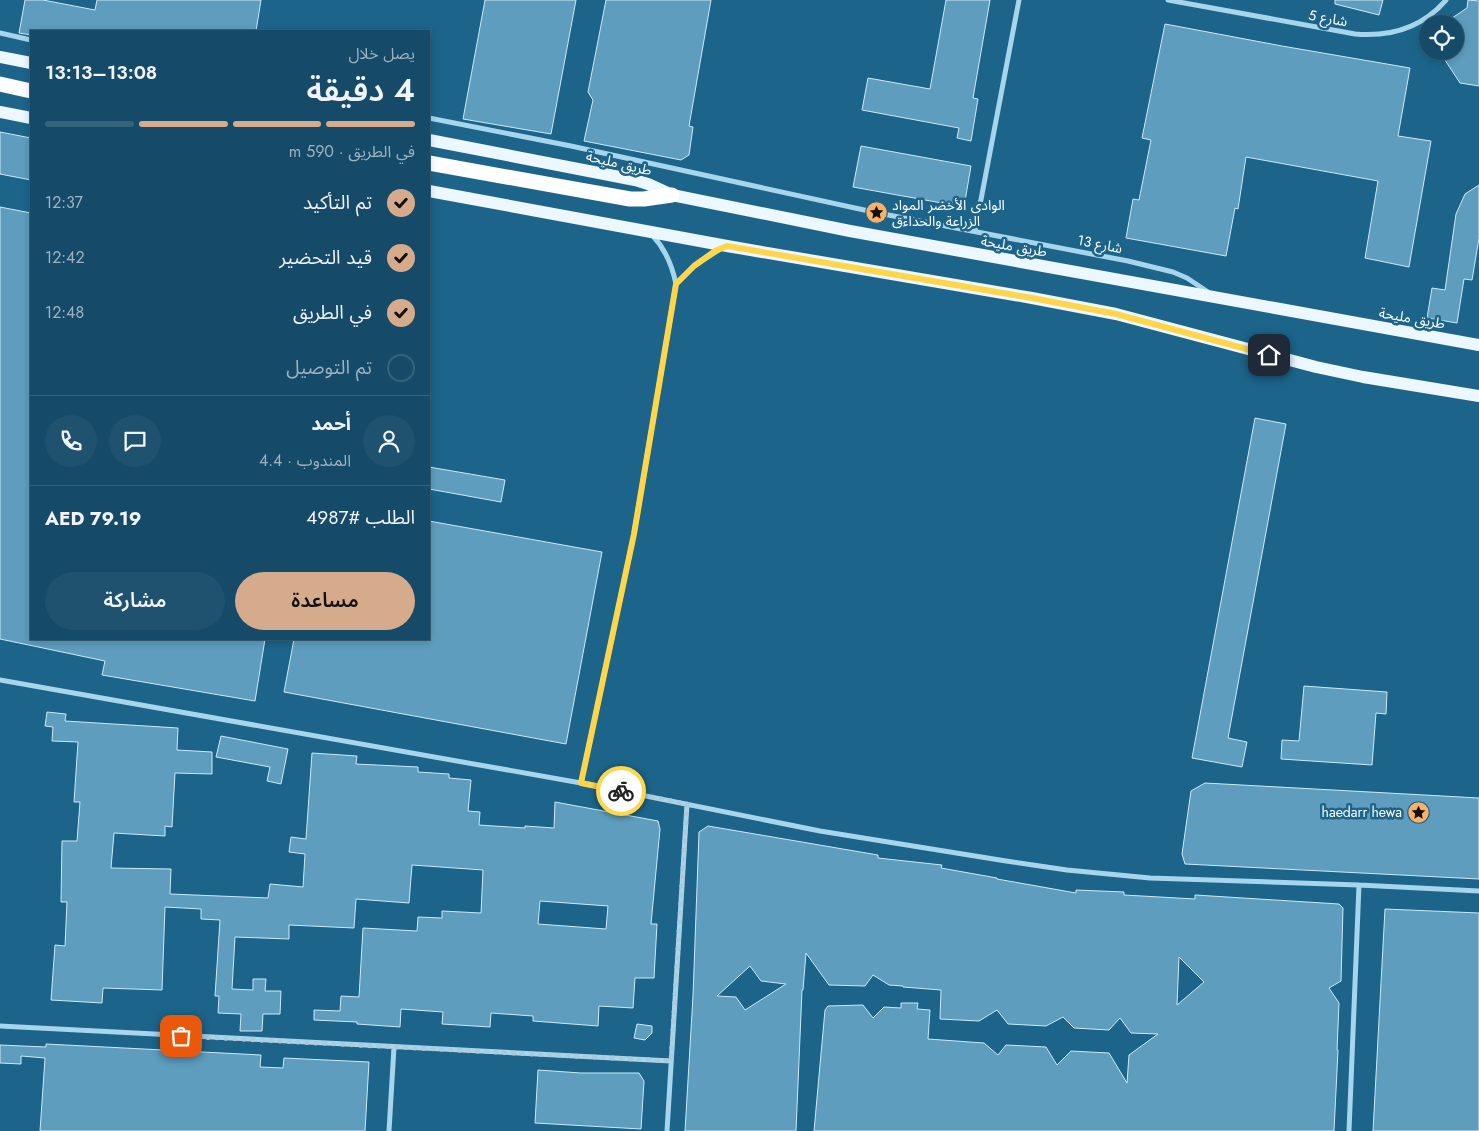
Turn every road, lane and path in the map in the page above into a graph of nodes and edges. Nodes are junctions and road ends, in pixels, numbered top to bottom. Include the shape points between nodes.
1 (1020, 0) edge
2 (1168, 0) edge
3 (1446, 0) edge
4 (0, 33) edge
5 (30, 40) edge
6 (0, 57) edge
7 (30, 63) edge
8 (0, 84) edge
9 (30, 91) edge
10 (0, 112) edge
11 (30, 118) edge
12 (430, 118) edge
13 (430, 140) edge
14 (430, 163) edge
15 (430, 191) edge
16 (672, 195) junction
17 (647, 230) junction
18 (975, 231) junction
19 (727, 246) junction
20 (676, 284) junction
21 (1214, 297) junction
22 (1479, 345) edge
23 (1479, 396) edge
24 (0, 680) edge
25 (581, 783) junction
26 (687, 804) junction
27 (1358, 885) junction
28 (1479, 891) edge
29 (0, 1026) edge
30 (394, 1047) junction
31 (671, 1061) junction
32 (389, 1131) edge
33 (667, 1131) edge
34 (1349, 1131) edge

1 - 18 street
2 - 3 street, شارع 5 via 1372,36 1404,30 1419,23
4 - 5 street
6 - 7 main road
8 - 9 highway
10 - 11 main road
12 - 18 street, شارع 13
13 - 16 main road, طريق مليحة via 635,180
14 - 16 highway via 630,199
15 - 17 main road
16 - 21 main road, طريق مليحة
17 - 19 main road
17 - 20 street via 667,254
18 - 21 street, شارع 13 via 1158,268 1187,278
19 - 20 street via 694,266
19 - 23 main road via 1106,312 1316,367
20 - 25 street via 634,534
21 - 22 main road, طريق مليحة
24 - 25 street
25 - 26 street
26 - 27 street via 820,831 1067,870 1150,878
26 - 31 street
27 - 28 street
27 - 34 street
29 - 30 street
30 - 31 street
30 - 32 street
31 - 33 street

